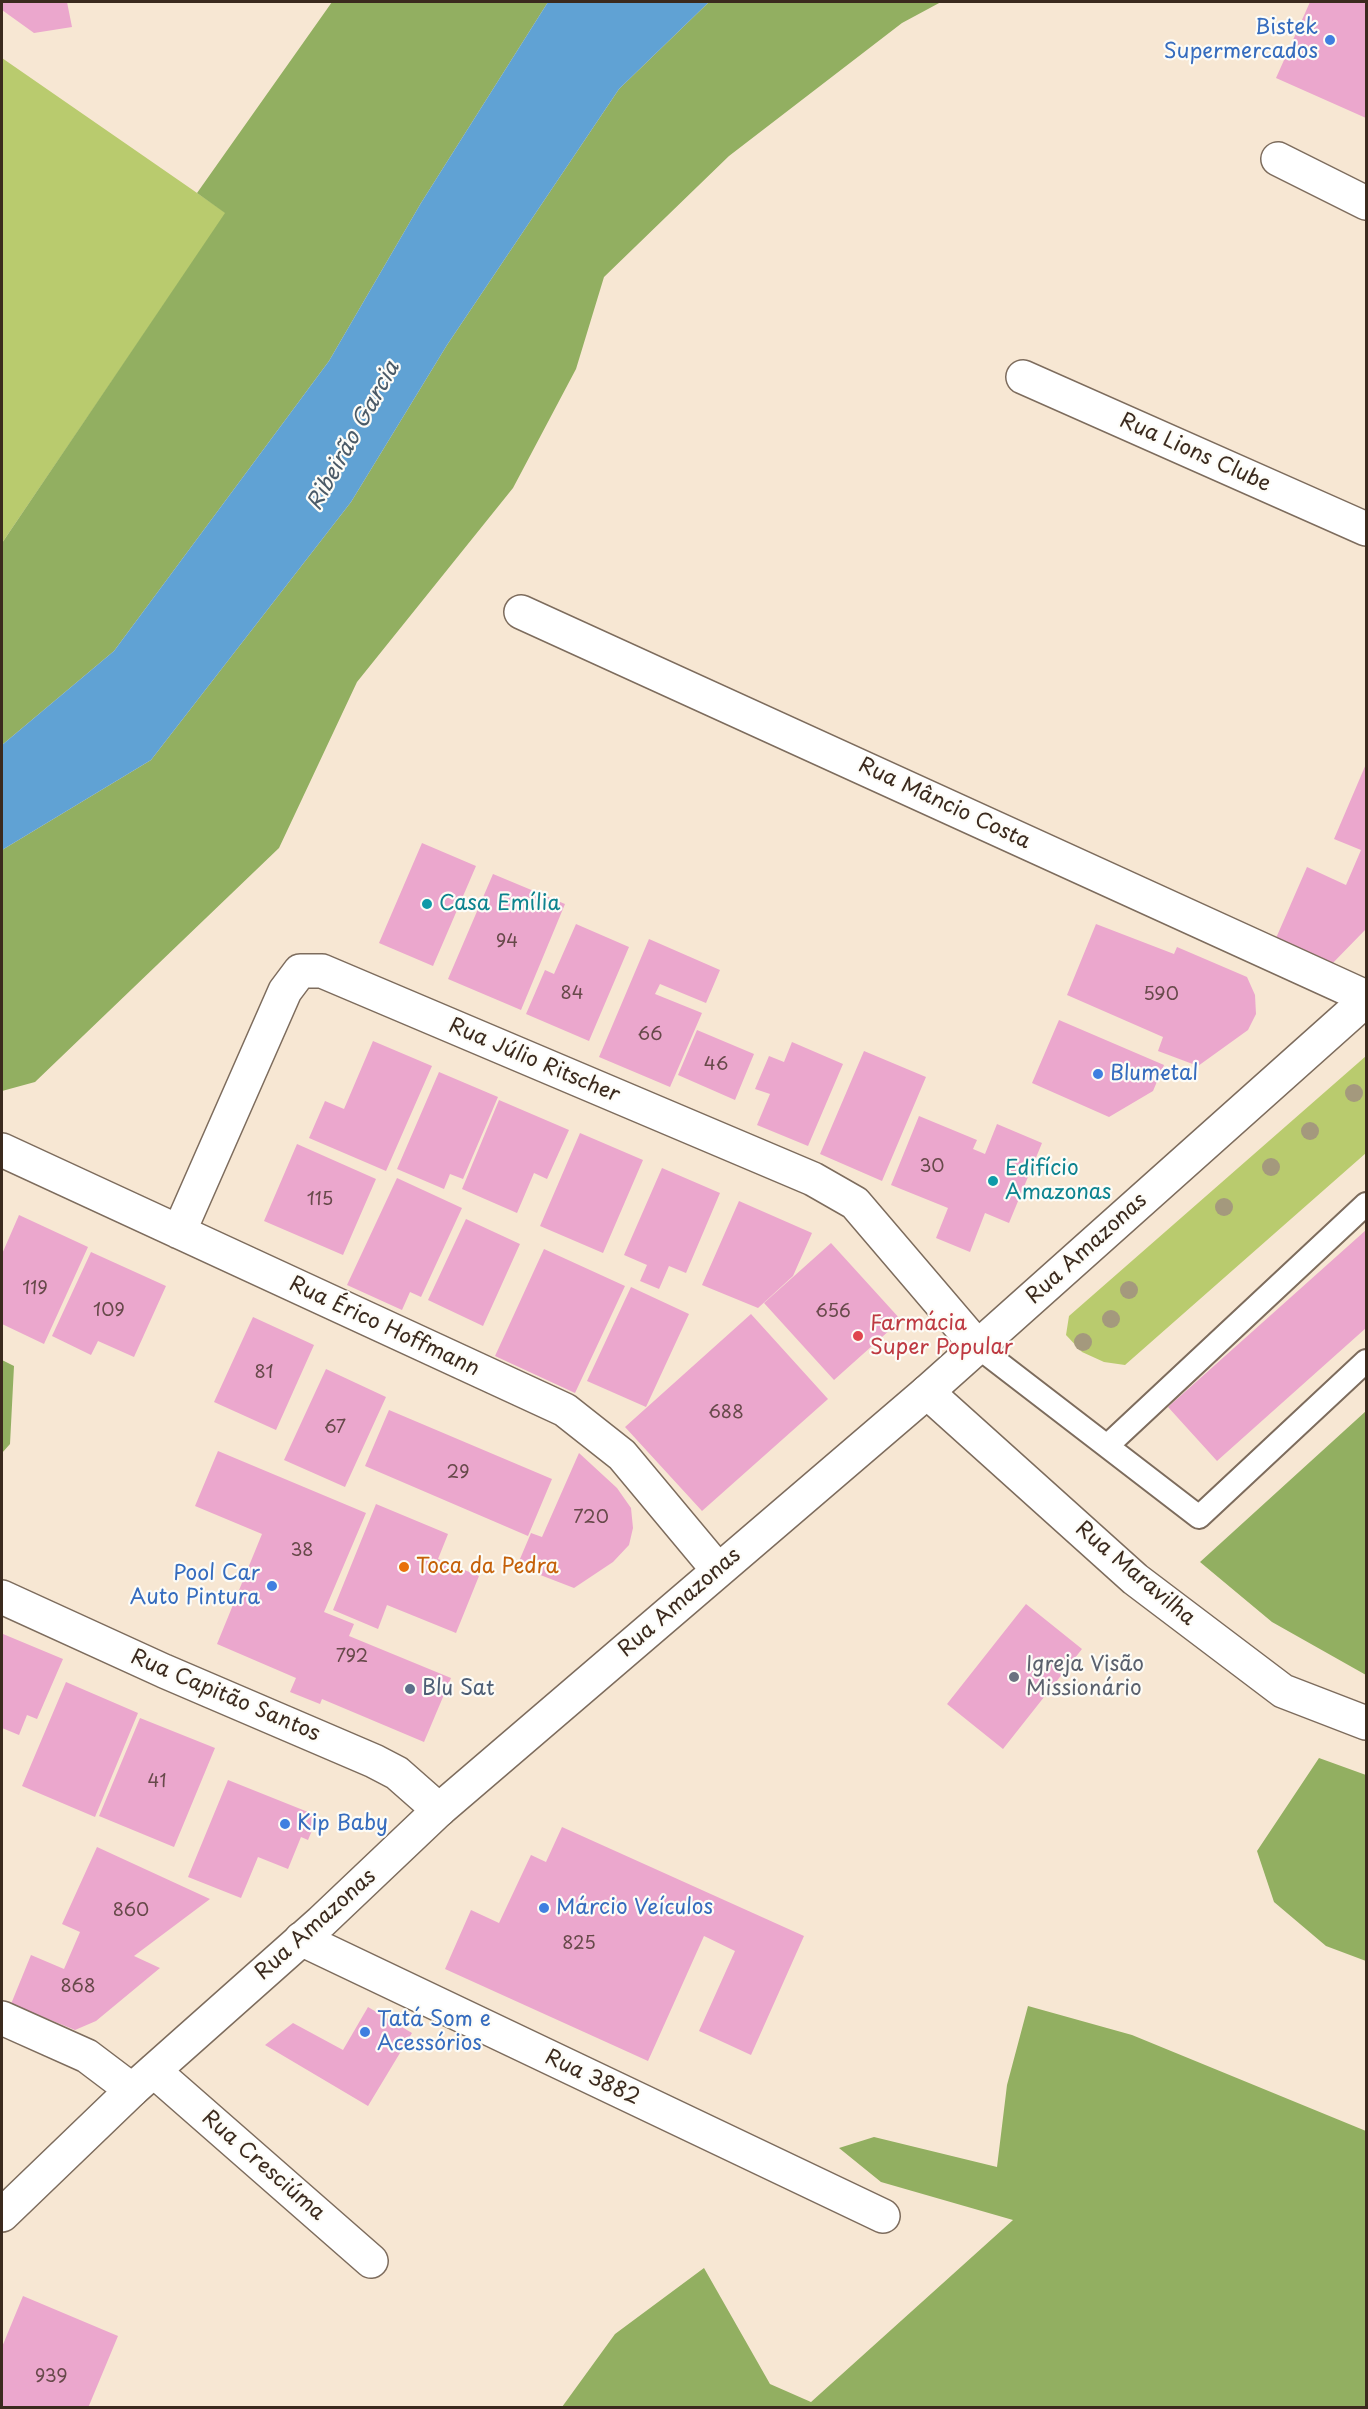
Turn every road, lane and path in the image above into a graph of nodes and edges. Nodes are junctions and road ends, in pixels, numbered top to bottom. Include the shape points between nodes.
1 (1278, 159) dead end
2 (1366, 203) edge
3 (1023, 377) dead end
4 (1366, 529) edge
5 (521, 612) dead end
6 (1366, 999) edge
7 (2, 1150) edge
8 (1366, 1204) edge
9 (179, 1232) junction
10 (978, 1347) junction
11 (1366, 1361) edge
12 (927, 1392) junction
13 (1107, 1446) junction
14 (718, 1570) junction
15 (2, 1597) edge
16 (1366, 1724) edge
17 (439, 1810) junction
18 (301, 1939) junction
19 (2, 2018) edge
20 (143, 2081) junction
21 (2, 2215) edge
22 (883, 2217) dead end
23 (371, 2261) dead end

1 - 2 street
3 - 4 street, Rua Lions Clube
5 - 6 street, Rua Mâncio Costa
6 - 10 street, Rua Amazonas
7 - 9 street, Rua Érico Hoffmann
8 - 13 lane
9 - 10 street, Rua Júlio Ritscher via 285,991 300,971 322,971 813,1179 855,1203
9 - 14 street, Rua Érico Hoffmann via 565,1410 622,1455
10 - 12 street, Rua Amazonas
10 - 13 lane
11 - 13 lane via 1199,1517
12 - 14 street, Rua Amazonas
12 - 16 street, Rua Maravilha via 1135,1579 1246,1663 1284,1691
14 - 17 street, Rua Amazonas
15 - 17 street, Rua Capitão Santos via 374,1761 397,1773
17 - 18 street, Rua Amazonas
18 - 20 street, Rua Amazonas
18 - 22 street, Rua 3882
19 - 20 street, Rua Cresciúma
20 - 21 street, Rua Amazonas
20 - 23 street, Rua Cresciúma

